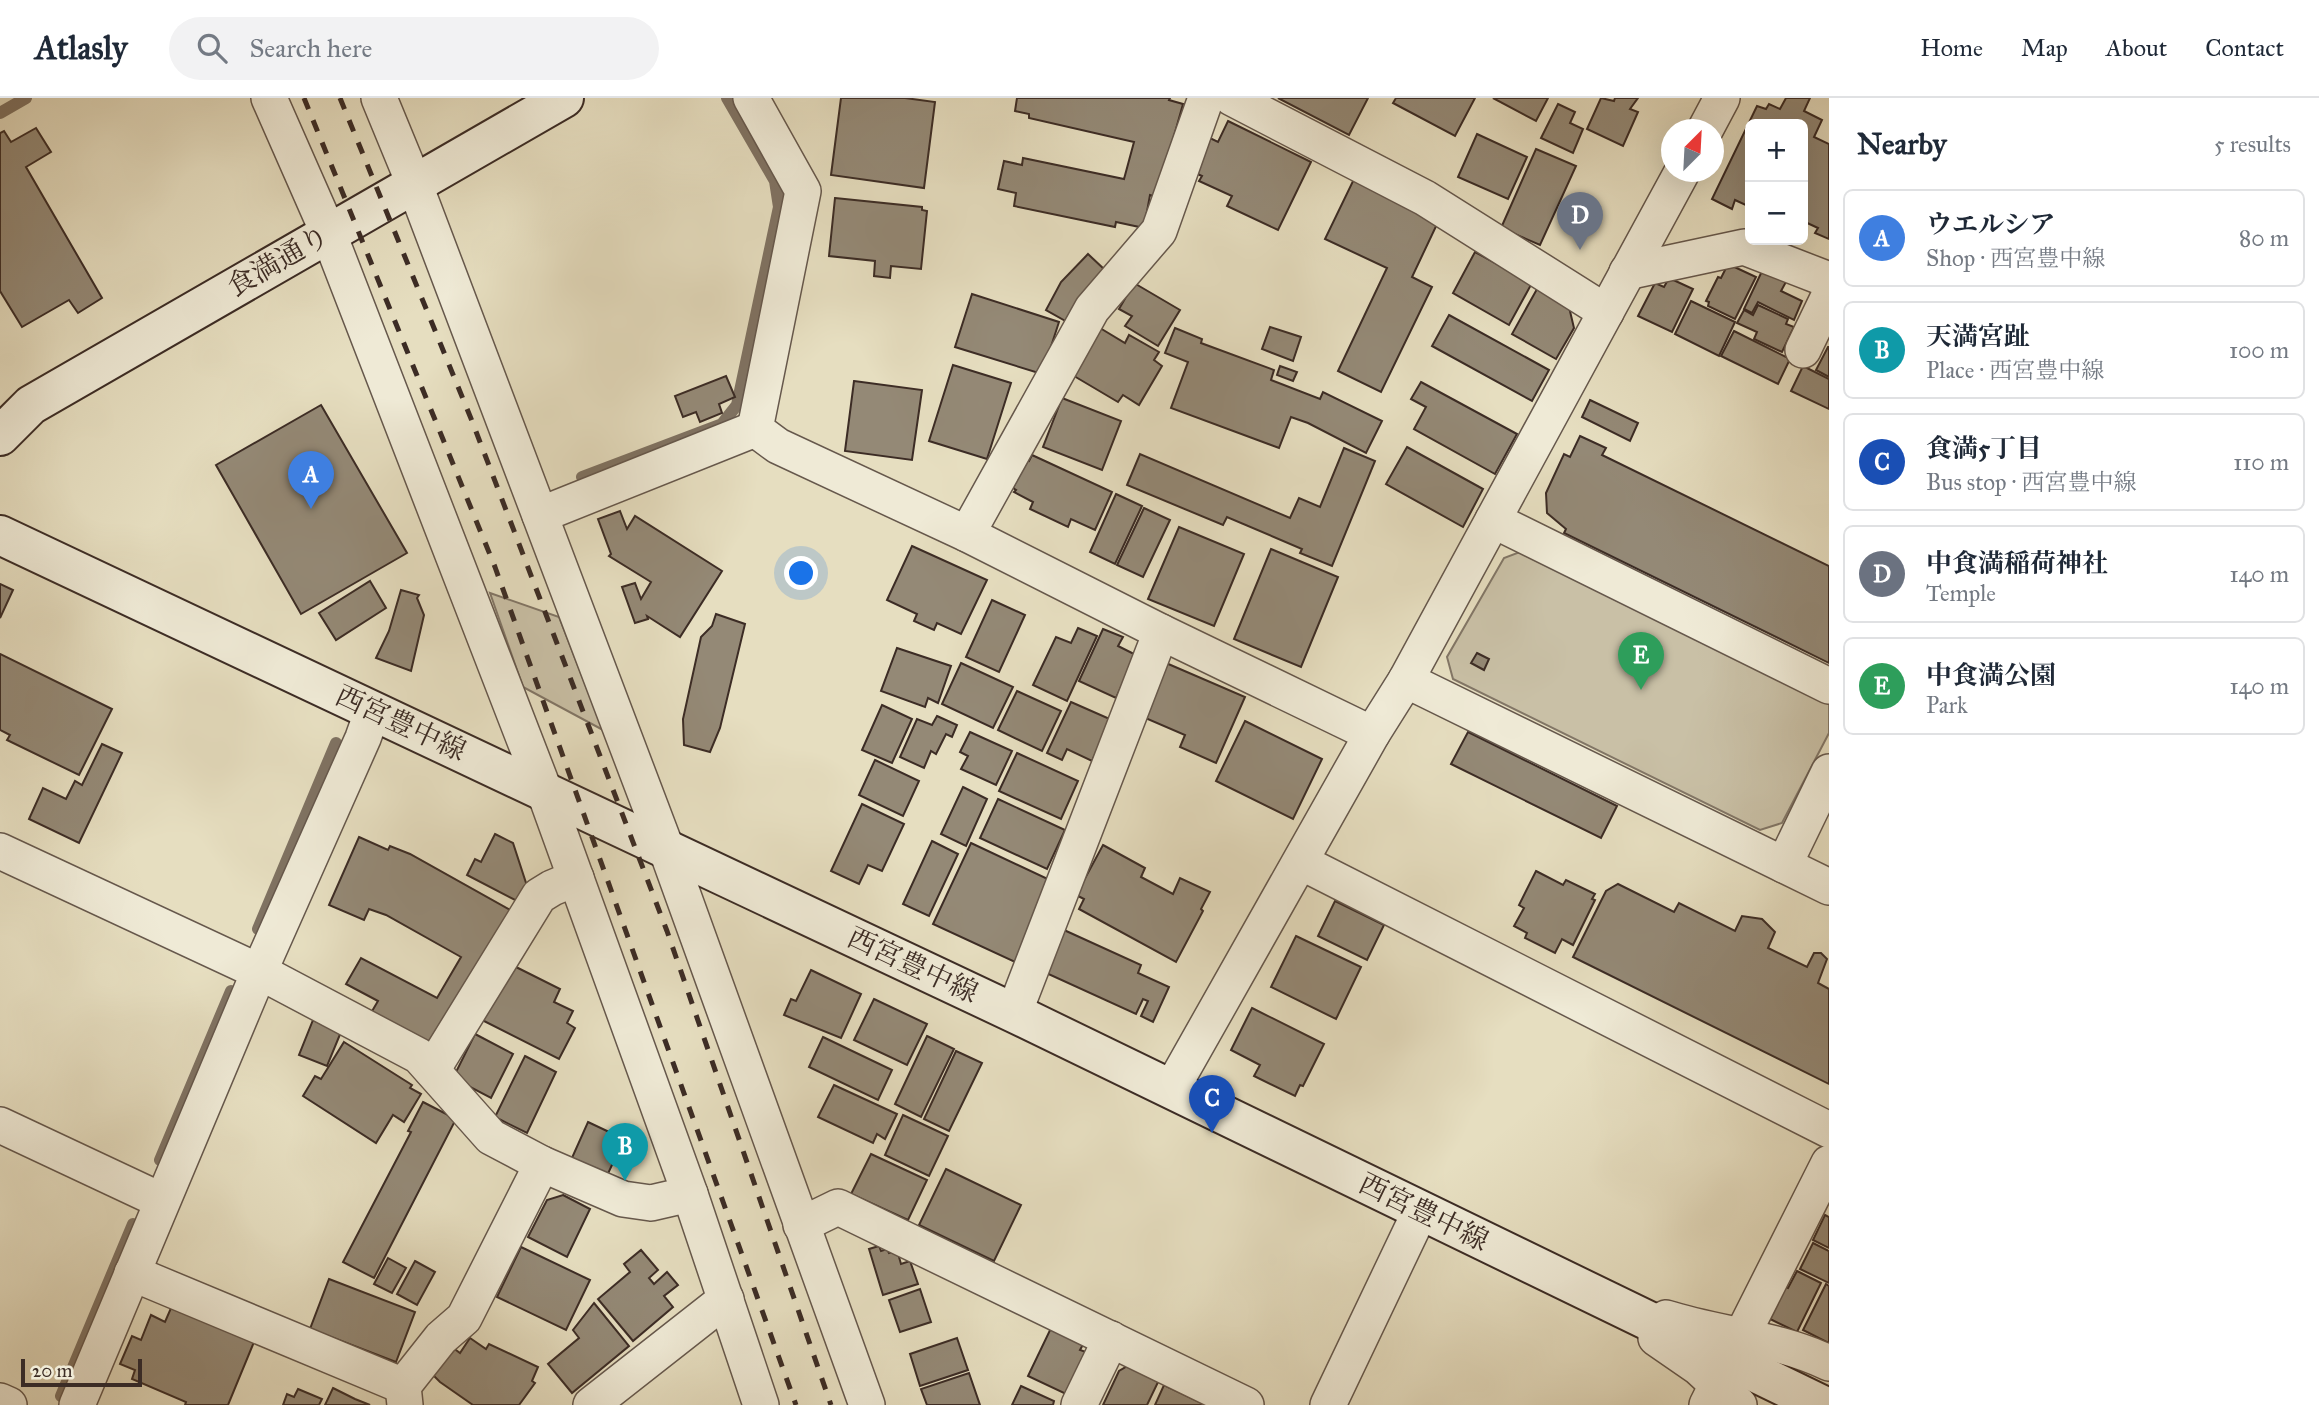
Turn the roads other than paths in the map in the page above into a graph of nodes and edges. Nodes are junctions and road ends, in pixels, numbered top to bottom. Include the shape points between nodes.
1 (269, 98) edge
2 (379, 98) edge
3 (564, 98) edge
4 (751, 98) edge
5 (1206, 98) edge
6 (1232, 98) edge
7 (1722, 98) edge
8 (1711, 119) edge
9 (1676, 182) edge
10 (414, 183) junction
11 (328, 232) junction
12 (1627, 272) junction
13 (1829, 280) edge
14 (1829, 296) edge
15 (1606, 312) junction
16 (1803, 350) dead end
17 (755, 429) junction
18 (0, 436) edge
19 (540, 515) junction
20 (1493, 520) junction
21 (967, 534) junction
22 (0, 535) edge
23 (1161, 632) junction
24 (1406, 680) junction
25 (1829, 686) edge
26 (373, 710) junction
27 (1372, 734) junction
28 (1829, 772) edge
29 (544, 790) junction
30 (666, 848) junction
31 (0, 851) edge
32 (1301, 862) junction
33 (1784, 865) junction
34 (576, 878) junction
35 (1829, 887) edge
36 (259, 972) junction
37 (1013, 1013) junction
38 (432, 1070) junction
39 (1172, 1088) junction
40 (0, 1125) edge
41 (1829, 1130) edge
42 (1829, 1163) edge
43 (542, 1164) junction
44 (690, 1194) junction
45 (162, 1201) junction
46 (1421, 1210) junction
47 (801, 1225) junction
48 (132, 1273) junction
49 (726, 1299) junction
50 (1111, 1339) junction
51 (1829, 1363) edge
52 (1726, 1378) edge
53 (404, 1396) edge
54 (0, 1401) edge
55 (9, 1405) edge
56 (77, 1405) edge
57 (591, 1405) edge
58 (761, 1405) edge
59 (867, 1405) edge
60 (1079, 1405) edge
61 (1246, 1405) edge
62 (1328, 1405) edge
63 (1822, 1405) edge

1 - 11 street
2 - 10 street
3 - 10 main road, 食満通り
4 - 17 street via 803,191
5 - 21 street via 1158,231 1091,309
6 - 15 street via 1425,198
7 - 8 street
9 - 12 street
10 - 11 main road, 食満通り
10 - 19 street
11 - 18 main road, 食満通り via 31,405
11 - 29 street
12 - 13 street via 1744,247
12 - 15 street
14 - 16 street
15 - 20 street
17 - 19 street
17 - 21 street via 778,446
19 - 30 street
20 - 24 street
20 - 25 street
21 - 23 street
22 - 26 main road, 西宮豊中線
23 - 27 street
23 - 37 street
24 - 27 street
24 - 33 street
26 - 29 main road, 西宮豊中線
26 - 36 street
27 - 32 street
28 - 33 street
29 - 30 main road, 西宮豊中線
29 - 34 street
30 - 37 main road, 西宮豊中線
30 - 47 street
31 - 36 street
32 - 39 street
32 - 41 street
33 - 35 street
34 - 38 street via 539,897
34 - 44 street
36 - 38 street via 419,1056
36 - 45 street
37 - 39 main road, 西宮豊中線
38 - 43 street via 491,1137
39 - 46 main road, 西宮豊中線
40 - 45 street
42 - 52 street
43 - 44 street via 623,1199 651,1203
43 - 53 street via 464,1318 441,1338
44 - 49 street
45 - 48 street
46 - 52 main road, 西宮豊中線 via 1599,1297
46 - 62 street
47 - 50 street via 838,1207
47 - 59 street
48 - 53 street
48 - 56 street
49 - 57 street
49 - 58 street
50 - 60 street
50 - 61 street
51 - 52 street via 1785,1345
52 - 63 main road, 西宮豊中線
54 - 55 street

